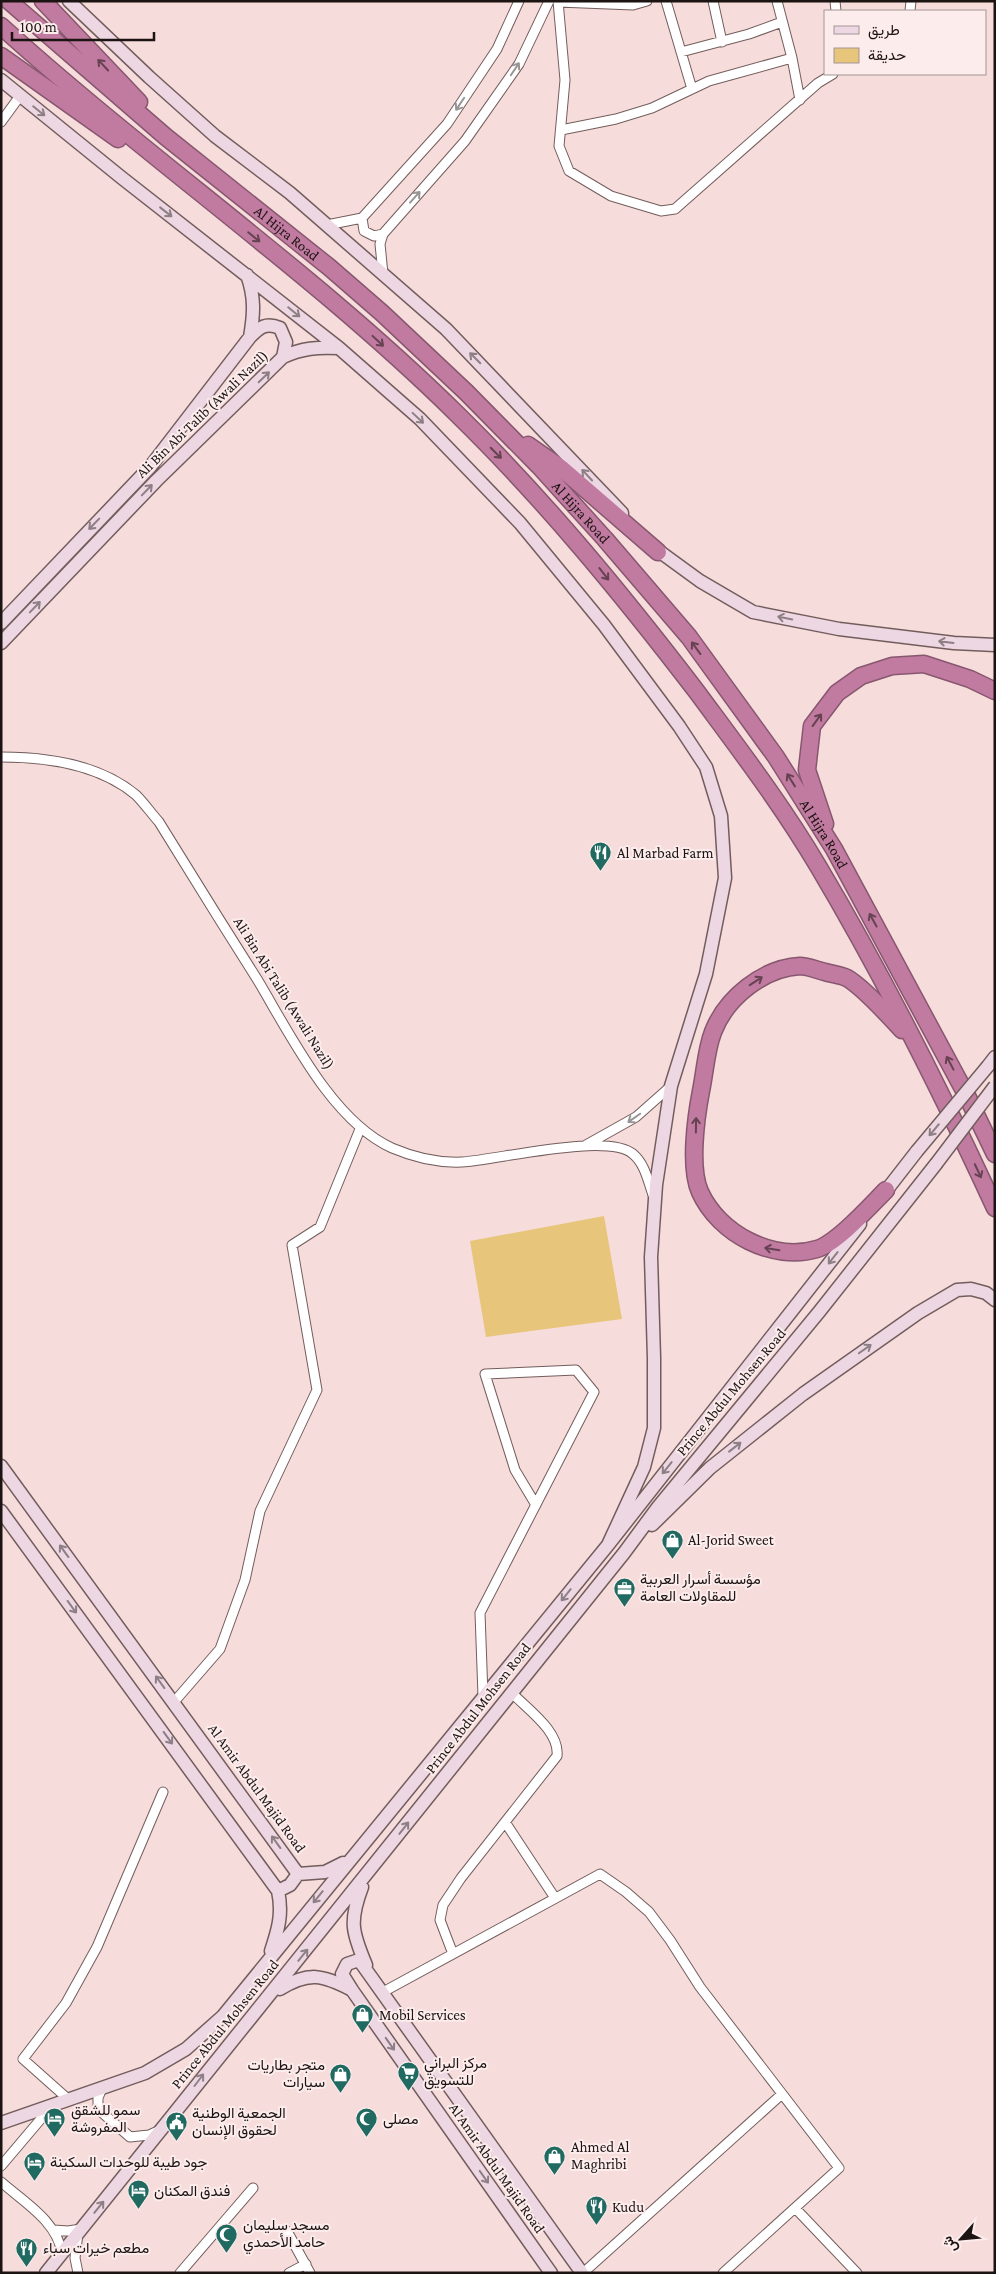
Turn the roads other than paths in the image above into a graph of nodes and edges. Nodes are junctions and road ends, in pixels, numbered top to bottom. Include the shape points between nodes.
1 (9, 1) edge
2 (43, 1) edge
3 (69, 1) edge
4 (519, 1) edge
5 (549, 1) edge
6 (647, 1) edge
7 (666, 1) edge
8 (713, 1) edge
9 (776, 1) edge
10 (558, 2) edge
11 (782, 22) junction
12 (1, 26) edge
13 (722, 42) junction
14 (681, 52) junction
15 (1, 56) edge
16 (792, 58) junction
17 (831, 75) edge
18 (1, 80) edge
19 (692, 89) junction
20 (20, 96) junction
21 (800, 100) junction
22 (1, 122) edge
23 (561, 130) junction
24 (226, 214) junction
25 (267, 218) junction
26 (362, 218) junction
27 (327, 225) junction
28 (383, 234) junction
29 (383, 274) junction
30 (247, 275) junction
31 (250, 337) junction
32 (340, 348) junction
33 (283, 357) junction
34 (494, 420) junction
35 (658, 552) junction
36 (1, 622) edge
37 (1, 643) edge
38 (995, 645) edge
39 (995, 691) edge
40 (1, 757) edge
41 (834, 849) junction
42 (917, 1047) junction
43 (991, 1061) edge
44 (671, 1086) junction
45 (995, 1086) edge
46 (360, 1129) junction
47 (586, 1145) junction
48 (995, 1154) edge
49 (886, 1190) junction
50 (655, 1199) junction
51 (995, 1208) edge
52 (995, 1300) edge
53 (1, 1466) edge
54 (536, 1505) junction
55 (1, 1511) edge
56 (608, 1544) junction
57 (624, 1553) junction
58 (511, 1692) junction
59 (483, 1696) junction
60 (174, 1702) junction
61 (163, 1792) dead end
62 (505, 1822) junction
63 (347, 1861) junction
64 (298, 1874) junction
65 (366, 1876) junction
66 (278, 1891) junction
67 (555, 1898) junction
68 (453, 1954) junction
69 (268, 1960) junction
70 (372, 1977) junction
71 (352, 1990) junction
72 (383, 1992) junction
73 (271, 1994) junction
74 (102, 2088) junction
75 (782, 2094) junction
76 (68, 2099) junction
77 (53, 2104) junction
78 (1, 2123) edge
79 (162, 2129) junction
80 (1, 2166) edge
81 (1, 2182) edge
82 (253, 2188) dead end
83 (795, 2208) junction
84 (54, 2230) junction
85 (80, 2230) junction
86 (287, 2231) dead end
87 (62, 2254) junction
88 (306, 2264) junction
89 (46, 2273) edge
90 (78, 2273) edge
91 (180, 2273) edge
92 (289, 2273) edge
93 (310, 2273) edge
94 (551, 2273) edge
95 (582, 2273) edge
96 (723, 2273) edge
97 (857, 2273) edge

1 - 25 highway, Al Hijra Road via 166,137
25 -> 2 highway via 138,102
3 - 27 main road via 148,78
4 -> 26 street via 498,49 447,124
28 -> 5 street via 464,142 519,64
6 - 10 street via 633,5
7 - 14 street
8 - 13 street
9 - 11 street
10 - 23 street via 565,80
11 - 13 street
11 - 16 street
12 - 24 highway, Al Hijra Road via 58,78
13 - 14 street
14 - 19 street
15 - 24 highway
16 - 19 street via 709,81
16 - 21 street
17 - 21 street
18 - 20 main road
19 - 23 street via 652,108
20 - 22 street
20 -> 30 main road
21 - 23 street via 675,209 661,211 610,196 569,171 559,146
24 -> 42 highway, Al Hijra Road via 364,328 454,410 525,482 589,554 758,773 817,864
25 - 34 highway, Al Hijra Road via 382,313
26 - 27 street
26 - 28 street via 364,232 374,236
27 - 29 main road
28 - 29 street via 380,244
35 -> 29 main road via 492,375
30 - 31 main road via 254,305
30 -> 32 main road
31 - 33 main road, Ali Bin Abi Talib (Awali Nazil) via 265,325 280,328 286,342
31 -> 36 main road, Ali Bin Abi Talib (Awali Nazil) via 150,467
32 - 33 main road via 312,347
32 -> 44 main road via 420,420 520,523 604,625 706,767 721,816 725,878 706,974
37 -> 33 main road, Ali Bin Abi Talib (Awali Nazil) via 156,481
34 - 35 highway via 561,468
41 -> 34 highway, Al Hijra Road via 776,757 688,637 605,539
38 -> 35 main road via 839,629 753,612
41 -> 39 highway via 807,770 812,726 837,693 861,676 892,666 924,664
40 - 46 street, Ali Bin Abi Talib (Awali Nazil) via 41,758 73,764 113,779 137,796 159,822 324,1089
48 -> 41 highway, Al Hijra Road via 968,1096
49 -> 42 highway via 840,1234 818,1249 792,1252 767,1249 738,1236 726,1225 700,1192 695,1166 696,1118 713,1031 729,1006 755,980 801,966 847,978
42 -> 51 highway, Al Hijra Road
43 -> 49 main road, Prince Abdul Mohsen Road, bridge
44 -> 47 street via 636,1117
44 - 50 main road
45 - 57 main road, Prince Abdul Mohsen Road, bridge via 819,1312 658,1507
46 - 47 street, Ali Bin Abi Talib (Awali Nazil) via 400,1151 425,1159 460,1162
46 - 60 street via 320,1227 292,1245 317,1390 260,1511 245,1580 220,1649
47 - 50 street via 632,1153 642,1164
49 -> 56 main road, Prince Abdul Mohsen Road
50 - 56 main road via 651,1257 654,1428 644,1467
57 -> 52 main road via 710,1468 810,1389 918,1313 957,1290 971,1289 986,1293
60 -> 53 main road, Al Amir Abdul Majid Road
54 - 54 street via 594,1392 576,1370 485,1374 514,1470
54 - 59 street via 480,1613
55 -> 66 main road
56 -> 59 main road, Prince Abdul Mohsen Road
57 - 58 main road, Prince Abdul Mohsen Road
58 - 62 street via 550,1732 558,1750 551,1766
65 -> 58 main road, Prince Abdul Mohsen Road
59 - 63 main road, Prince Abdul Mohsen Road
64 -> 60 main road, Al Amir Abdul Majid Road
61 - 76 street via 98,1946 66,2003 22,2059
62 - 67 street
62 - 68 street via 443,1905 440,1920
63 - 64 main road via 325,1872
63 -> 69 main road, Prince Abdul Mohsen Road
64 - 66 main road, Al Amir Abdul Majid Road via 290,1886
65 - 70 main road via 354,1907 352,1926
73 -> 65 main road, Prince Abdul Mohsen Road
66 - 69 main road via 281,1918
67 - 68 street
67 - 75 street via 600,1874 626,1892 649,1912 700,1987
68 - 72 street
69 - 74 main road, Prince Abdul Mohsen Road via 222,2016 186,2049 145,2073
70 - 71 main road, Al Amir Abdul Majid Road via 359,1960 347,1964 342,1974
70 - 72 main road, Al Amir Abdul Majid Road
71 - 73 main road via 322,1977 307,1976 293,1980
71 -> 94 main road, Al Amir Abdul Majid Road
72 - 95 main road, Al Amir Abdul Majid Road
79 -> 73 main road, Prince Abdul Mohsen Road via 208,2068
74 - 76 main road, Prince Abdul Mohsen Road
74 - 79 street via 98,2109 130,2137 149,2135
75 - 83 street via 839,2168
75 - 95 street
76 - 77 main road, Prince Abdul Mohsen Road
77 - 78 main road, Prince Abdul Mohsen Road
77 - 80 street
85 -> 79 main road, Prince Abdul Mohsen Road
81 - 84 street
82 - 91 street
83 - 96 street
83 - 97 street
84 - 85 street
84 - 87 street
85 - 87 main road, Prince Abdul Mohsen Road
85 - 90 street via 75,2258
86 - 88 street
87 - 89 main road, Prince Abdul Mohsen Road
88 - 92 street
88 - 93 street

